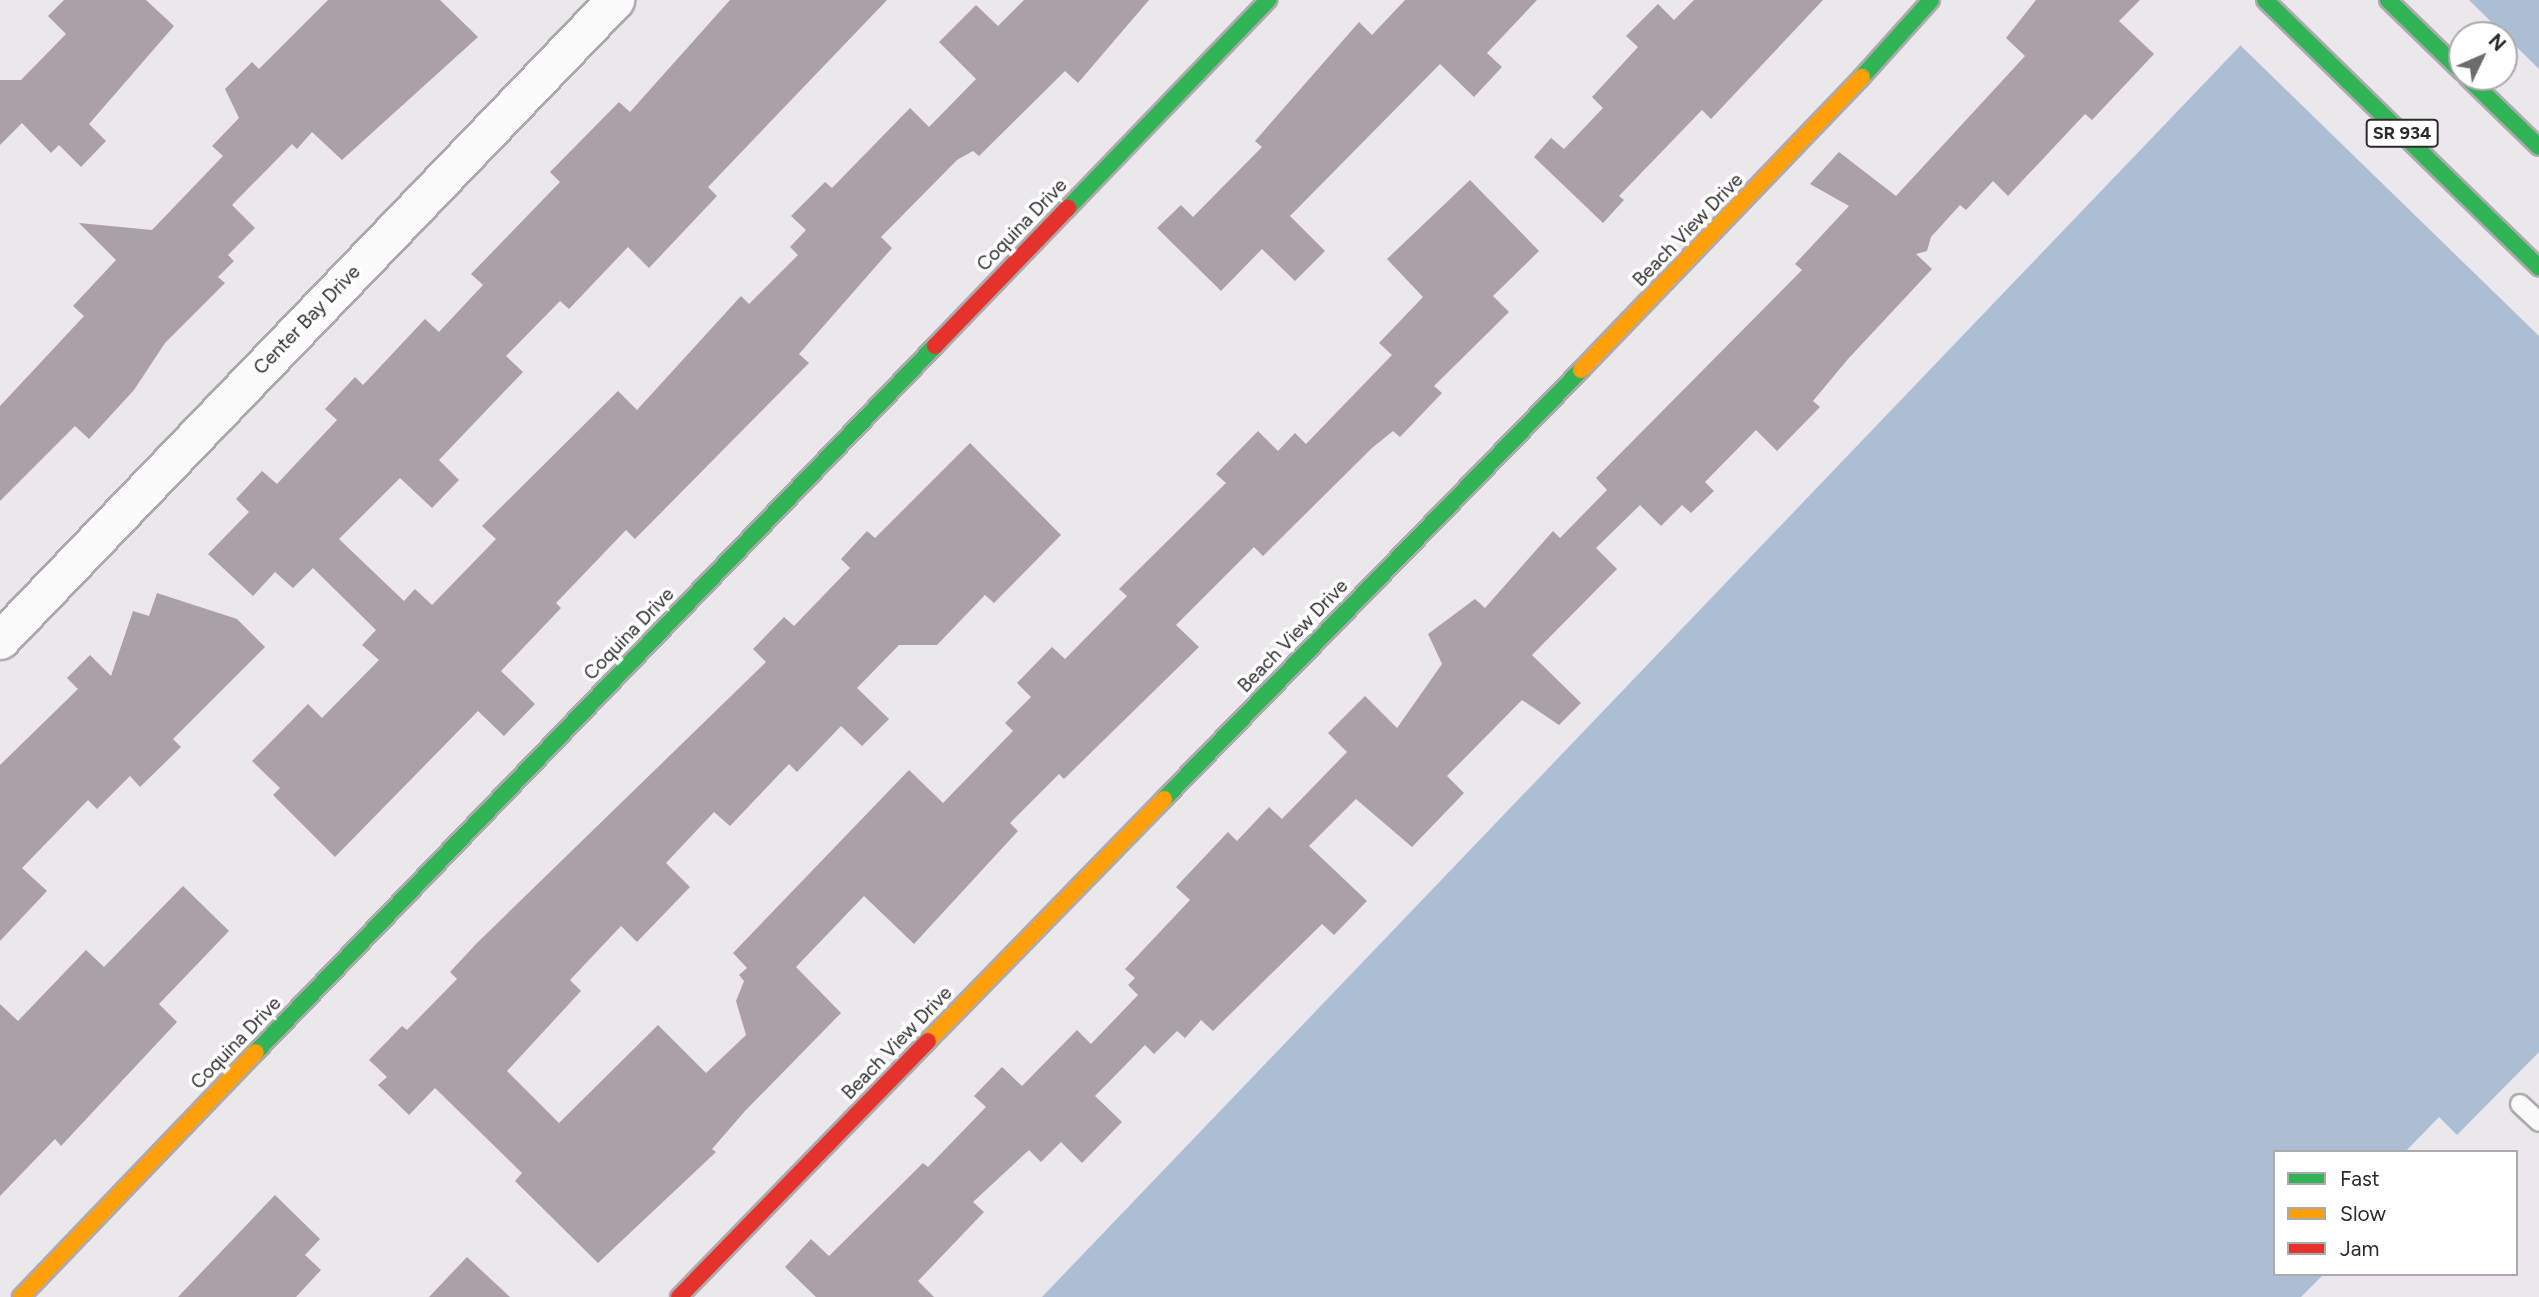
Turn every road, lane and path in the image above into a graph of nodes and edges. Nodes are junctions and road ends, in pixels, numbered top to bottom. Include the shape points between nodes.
1 (615, 0) edge
2 (1268, 0) edge
3 (1931, 0) edge
4 (2264, 0) edge
5 (2388, 0) edge
6 (2448, 58) edge
7 (2481, 91) edge
8 (2539, 147) edge
9 (2539, 267) edge
10 (0, 640) edge
11 (2520, 1104) dead end
12 (2539, 1122) edge
13 (21, 1297) edge
14 (679, 1297) edge

1 - 10 street, Center Bay Drive
2 - 13 street, Coquina Drive
3 - 14 street, Beach View Drive via 1794,151
4 - 9 street, SR 934
5 - 6 street
7 - 8 street
11 - 12 lane

